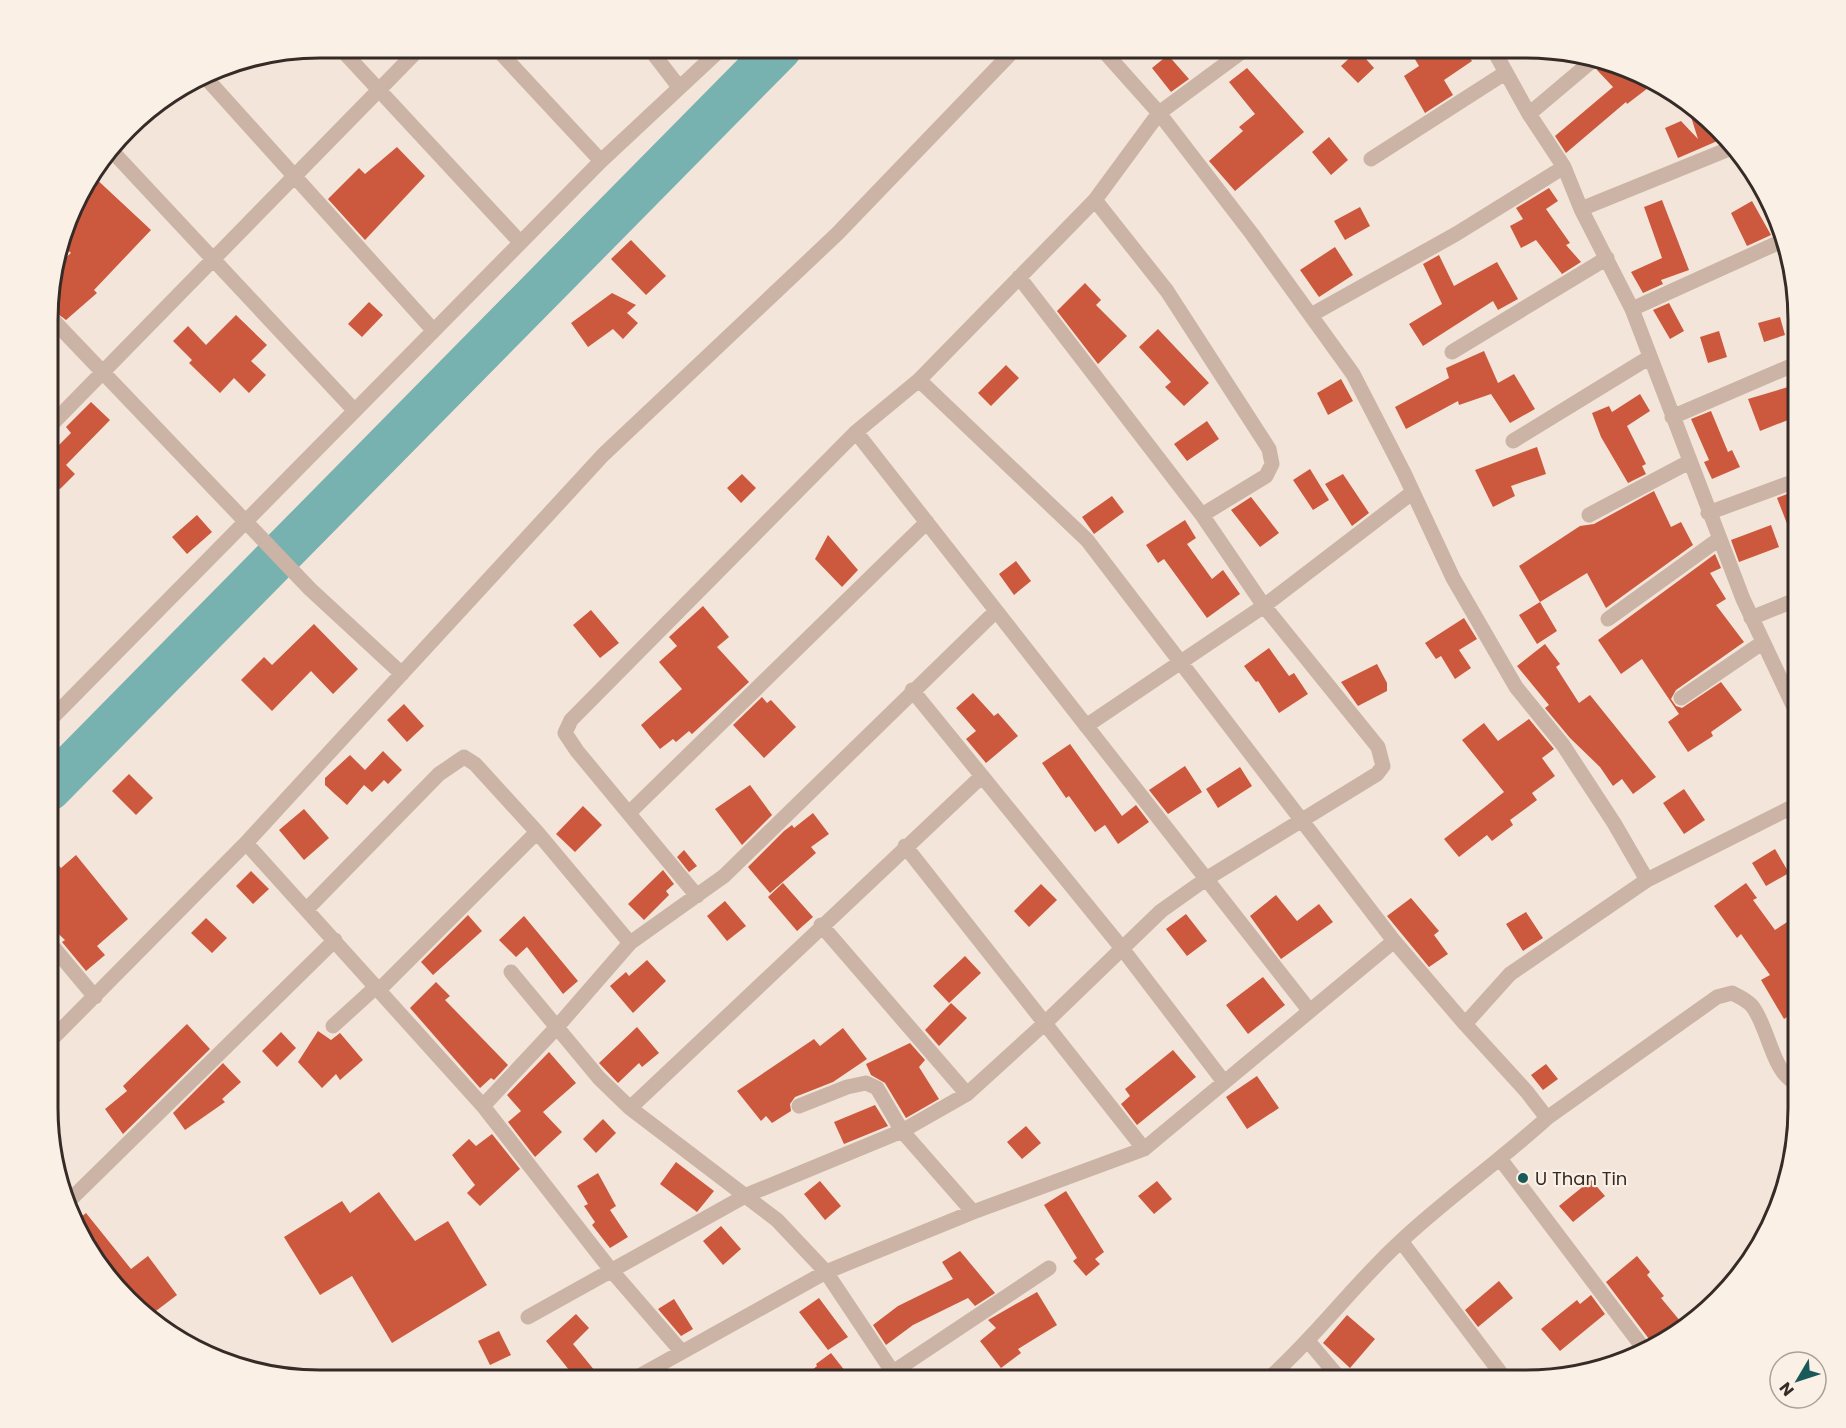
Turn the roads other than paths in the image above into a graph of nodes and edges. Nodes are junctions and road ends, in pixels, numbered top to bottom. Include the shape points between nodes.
1 (349, 58) edge
2 (410, 58) edge
3 (505, 58) edge
4 (657, 58) edge
5 (711, 58) edge
6 (1006, 58) edge
7 (1110, 58) edge
8 (1233, 58) edge
9 (1498, 58) edge
10 (1586, 66) edge
11 (1505, 73) junction
12 (210, 83) edge
13 (679, 87) junction
14 (378, 89) junction
15 (1159, 113) junction
16 (1529, 114) junction
17 (1724, 151) edge
18 (117, 156) edge
19 (1371, 159) dead end
20 (601, 161) junction
21 (1564, 167) junction
22 (293, 176) junction
23 (1095, 200) junction
24 (1581, 209) junction
25 (520, 242) junction
26 (1776, 244) edge
27 (1607, 258) junction
28 (214, 261) junction
29 (1019, 277) junction
30 (1632, 309) junction
31 (1311, 315) junction
32 (58, 326) edge
33 (433, 330) junction
34 (1452, 352) dead end
35 (1650, 357) junction
36 (1788, 367) edge
37 (103, 375) junction
38 (920, 380) junction
39 (354, 410) junction
40 (1672, 417) junction
41 (58, 418) edge
42 (856, 432) junction
43 (1513, 441) dead end
44 (1689, 462) junction
45 (1788, 484) edge
46 (1413, 492) junction
47 (1708, 513) junction
48 (1202, 515) junction
49 (1589, 515) dead end
50 (245, 522) junction
51 (927, 522) junction
52 (1719, 539) junction
53 (1788, 603) edge
54 (1264, 606) junction
55 (996, 610) junction
56 (1751, 618) junction
57 (1608, 619) dead end
58 (1762, 643) junction
59 (1181, 663) junction
60 (402, 674) junction
61 (912, 690) junction
62 (1788, 696) edge
63 (1681, 698) dead end
64 (58, 713) edge
65 (1086, 726) junction
66 (982, 776) junction
67 (1788, 809) edge
68 (629, 813) junction
69 (1302, 822) junction
70 (537, 832) junction
71 (246, 843) junction
72 (905, 846) junction
73 (1206, 879) junction
74 (1647, 880) junction
75 (697, 896) junction
76 (308, 909) junction
77 (821, 925) junction
78 (335, 940) junction
79 (1394, 941) junction
80 (630, 943) junction
81 (1121, 946) junction
82 (58, 953) edge
83 (511, 972) dead end
84 (378, 988) junction
85 (95, 997) junction
86 (1309, 1010) junction
87 (1045, 1023) junction
88 (1465, 1024) junction
89 (333, 1026) dead end
90 (557, 1028) junction
91 (58, 1033) edge
92 (1788, 1076) edge
93 (1224, 1082) junction
94 (967, 1094) junction
95 (483, 1106) junction
96 (799, 1106) dead end
97 (630, 1108) junction
98 (1547, 1118) junction
99 (902, 1131) junction
100 (1144, 1149) junction
101 (1501, 1160) junction
102 (747, 1195) junction
103 (74, 1196) edge
104 (973, 1212) junction
105 (1401, 1241) junction
106 (1049, 1268) dead end
107 (611, 1270) junction
108 (826, 1272) junction
109 (528, 1317) dead end
110 (1308, 1341) junction
111 (1639, 1343) edge
112 (681, 1352) junction
113 (650, 1370) edge
114 (887, 1370) edge
115 (901, 1370) edge
116 (1278, 1370) edge
117 (1333, 1370) edge
118 (1498, 1370) edge

1 - 14 street
2 - 14 street
3 - 20 street
4 - 13 street
5 - 13 street
6 - 60 street via 837,234 603,455
7 - 15 street
8 - 15 street
9 - 11 street
10 - 16 street
11 - 16 street
11 - 19 street
12 - 22 street
13 - 20 street
14 - 22 street
14 - 25 street
15 - 23 street
15 - 31 street
16 - 21 street
17 - 24 street
18 - 28 street
20 - 25 street
21 - 24 street
21 - 31 street via 1456,234
22 - 28 street
22 - 33 street
23 - 29 street
23 - 48 street via 1167,291 1269,450 1272,464 1266,476
24 - 27 street
25 - 33 street
26 - 30 street
27 - 30 street
27 - 34 street
28 - 37 street
28 - 39 street
29 - 38 street
29 - 48 street
30 - 35 street
31 - 46 street via 1353,374
32 - 37 street
33 - 39 street
35 - 40 street
35 - 43 street
36 - 40 street
37 - 41 street
37 - 50 street
38 - 42 street
38 - 59 street via 1087,540
39 - 50 street
40 - 44 street
42 - 51 street
42 - 68 street via 571,720 565,733
44 - 47 street
44 - 49 street
45 - 47 street
46 - 54 street
46 - 74 street via 1453,578 1516,687 1563,745
47 - 52 street
48 - 54 street
50 - 60 street
50 - 64 street
51 - 55 street
51 - 68 street
52 - 56 street
52 - 57 street
53 - 56 street
54 - 59 street
54 - 69 street via 1378,747 1382,760 1377,774
55 - 61 street
55 - 65 street
56 - 58 street
58 - 62 street
58 - 63 street
59 - 65 street
59 - 69 street
60 - 71 street
61 - 66 street
61 - 75 street via 724,876
65 - 73 street
66 - 72 street
66 - 81 street
67 - 74 street
68 - 75 street
69 - 73 street
69 - 79 street
70 - 76 street via 475,764 464,757 440,774
70 - 80 street
70 - 84 street
71 - 76 street
71 - 85 street
72 - 77 street
72 - 87 street
73 - 81 street
73 - 86 street
74 - 88 street via 1510,974
75 - 80 street
76 - 78 street
77 - 94 street
77 - 97 street
78 - 84 street
78 - 103 street
79 - 86 street
79 - 88 street
80 - 90 street
81 - 87 street
81 - 93 street
82 - 85 street
83 - 90 street
84 - 89 street
84 - 95 street
85 - 91 street
86 - 93 street
87 - 94 street
87 - 100 street
88 - 98 street
90 - 95 street
90 - 97 street
92 - 98 street via 1778,1065 1761,1019 1751,1004 1732,993 1717,997
93 - 100 street
94 - 99 street
95 - 107 street
96 - 99 street via 866,1083 877,1088
97 - 102 street
98 - 101 street
99 - 102 street
99 - 104 street
100 - 104 street
101 - 105 street
101 - 111 street
102 - 107 street
102 - 108 street via 777,1220
104 - 108 street
105 - 110 street
105 - 118 street
106 - 115 street
107 - 109 street
107 - 112 street
108 - 112 street
108 - 114 street
110 - 116 street
110 - 117 street
112 - 113 street

